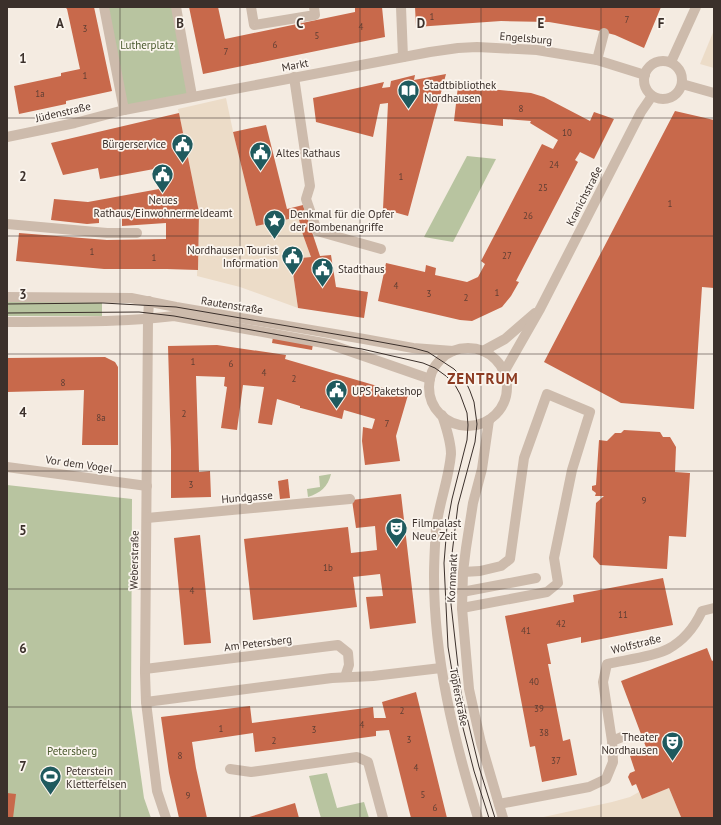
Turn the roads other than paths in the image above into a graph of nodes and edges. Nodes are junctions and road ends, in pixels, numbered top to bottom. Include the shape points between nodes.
1 (104, 7) edge
2 (176, 7) edge
3 (251, 7) edge
4 (314, 7) edge
5 (401, 7) edge
6 (696, 7) edge
7 (604, 33) dead end
8 (403, 57) junction
9 (597, 60) junction
10 (670, 62) junction
11 (645, 75) junction
12 (294, 77) junction
13 (682, 84) junction
14 (714, 93) edge
15 (192, 96) junction
16 (652, 96) junction
17 (124, 110) junction
18 (7, 137) edge
19 (7, 227) edge
20 (137, 233) dead end
21 (381, 250) dead end
22 (7, 297) edge
23 (150, 301) junction
24 (540, 308) junction
25 (148, 319) junction
26 (7, 322) edge
27 (453, 351) junction
28 (483, 351) junction
29 (504, 372) junction
30 (430, 380) junction
31 (442, 415) junction
32 (489, 420) junction
33 (7, 467) edge
34 (147, 486) junction
35 (350, 499) dead end
36 (147, 518) junction
37 (463, 572) junction
38 (434, 577) joint
39 (536, 578) dead end
40 (462, 592) junction
41 (462, 608) junction
42 (714, 608) edge
43 (144, 668) junction
44 (441, 668) junction
45 (466, 669) joint
46 (345, 677) junction
47 (146, 702) junction
48 (622, 737) dead end
49 (612, 741) junction
50 (230, 769) dead end
51 (499, 804) junction
52 (166, 818) edge
53 (383, 818) edge
54 (478, 818) edge
55 (503, 818) edge

1 - 17 street
2 - 15 street
3 - 4 street via 254,25 315,15
5 - 8 street
6 - 10 street
7 - 9 street
8 - 9 street, Engelsburg via 458,48 496,47 537,50
8 - 12 street, Markt
9 - 11 street, Engelsburg
10 - 11 street via 657,62
10 - 13 street via 680,71
11 - 16 street via 645,86
12 - 15 street, Markt
12 - 21 street via 310,186 306,198 317,231
13 - 14 street
13 - 16 street via 676,95 670,99 663,100
15 - 17 street
16 - 24 street, Kranichstraße via 641,112
17 - 18 street, Jüdenstraße
19 - 20 street via 107,234
22 - 23 street, Rautenstraße via 131,298
23 - 25 street, Weberstraße
23 - 27 street, Rautenstraße via 413,348
24 - 28 street, Kranichstraße via 505,338
24 - 29 street, Kranichstraße
25 - 26 street, Rautenstraße via 108,322
25 - 30 street, Rautenstraße via 174,316 329,344
25 - 34 street, Weberstraße
27 - 28 street via 467,348
27 - 30 street via 440,360
28 - 29 street via 496,359
29 - 32 street via 507,393 501,408
30 - 31 street, Kornmarkt via 434,404
31 - 32 street via 453,422 468,425
31 - 38 street, Kornmarkt via 451,453 436,528
32 - 37 street, Kornmarkt
33 - 34 street, Vor dem Vogel
34 - 36 street, Weberstraße
35 - 36 street, Hundgasse
36 - 43 street, Weberstraße
37 - 40 street, Kornmarkt
37 - 41 street via 501,566 510,559 524,458 547,394 590,412 572,470 554,558 558,583 547,592
38 - 44 street, Töpferstraße
39 - 40 street
40 - 41 street, Kornmarkt
41 - 45 street, Kornmarkt
42 - 49 street, Wolfstraße via 702,611 696,624 668,649 607,664 603,682
43 - 46 street, Am Petersberg via 338,645 348,653 349,665
43 - 47 street, Weberstraße
44 - 46 street
44 - 54 street, Töpferstraße via 452,725
45 - 51 street, Töpferstraße via 481,743
46 - 47 street
47 - 52 street, Weberstraße via 157,790
48 - 49 street
49 - 51 street, Wolfstraße via 612,762 606,779 590,787
50 - 53 street via 251,772 357,756 368,762
51 - 55 street, Töpferstraße

